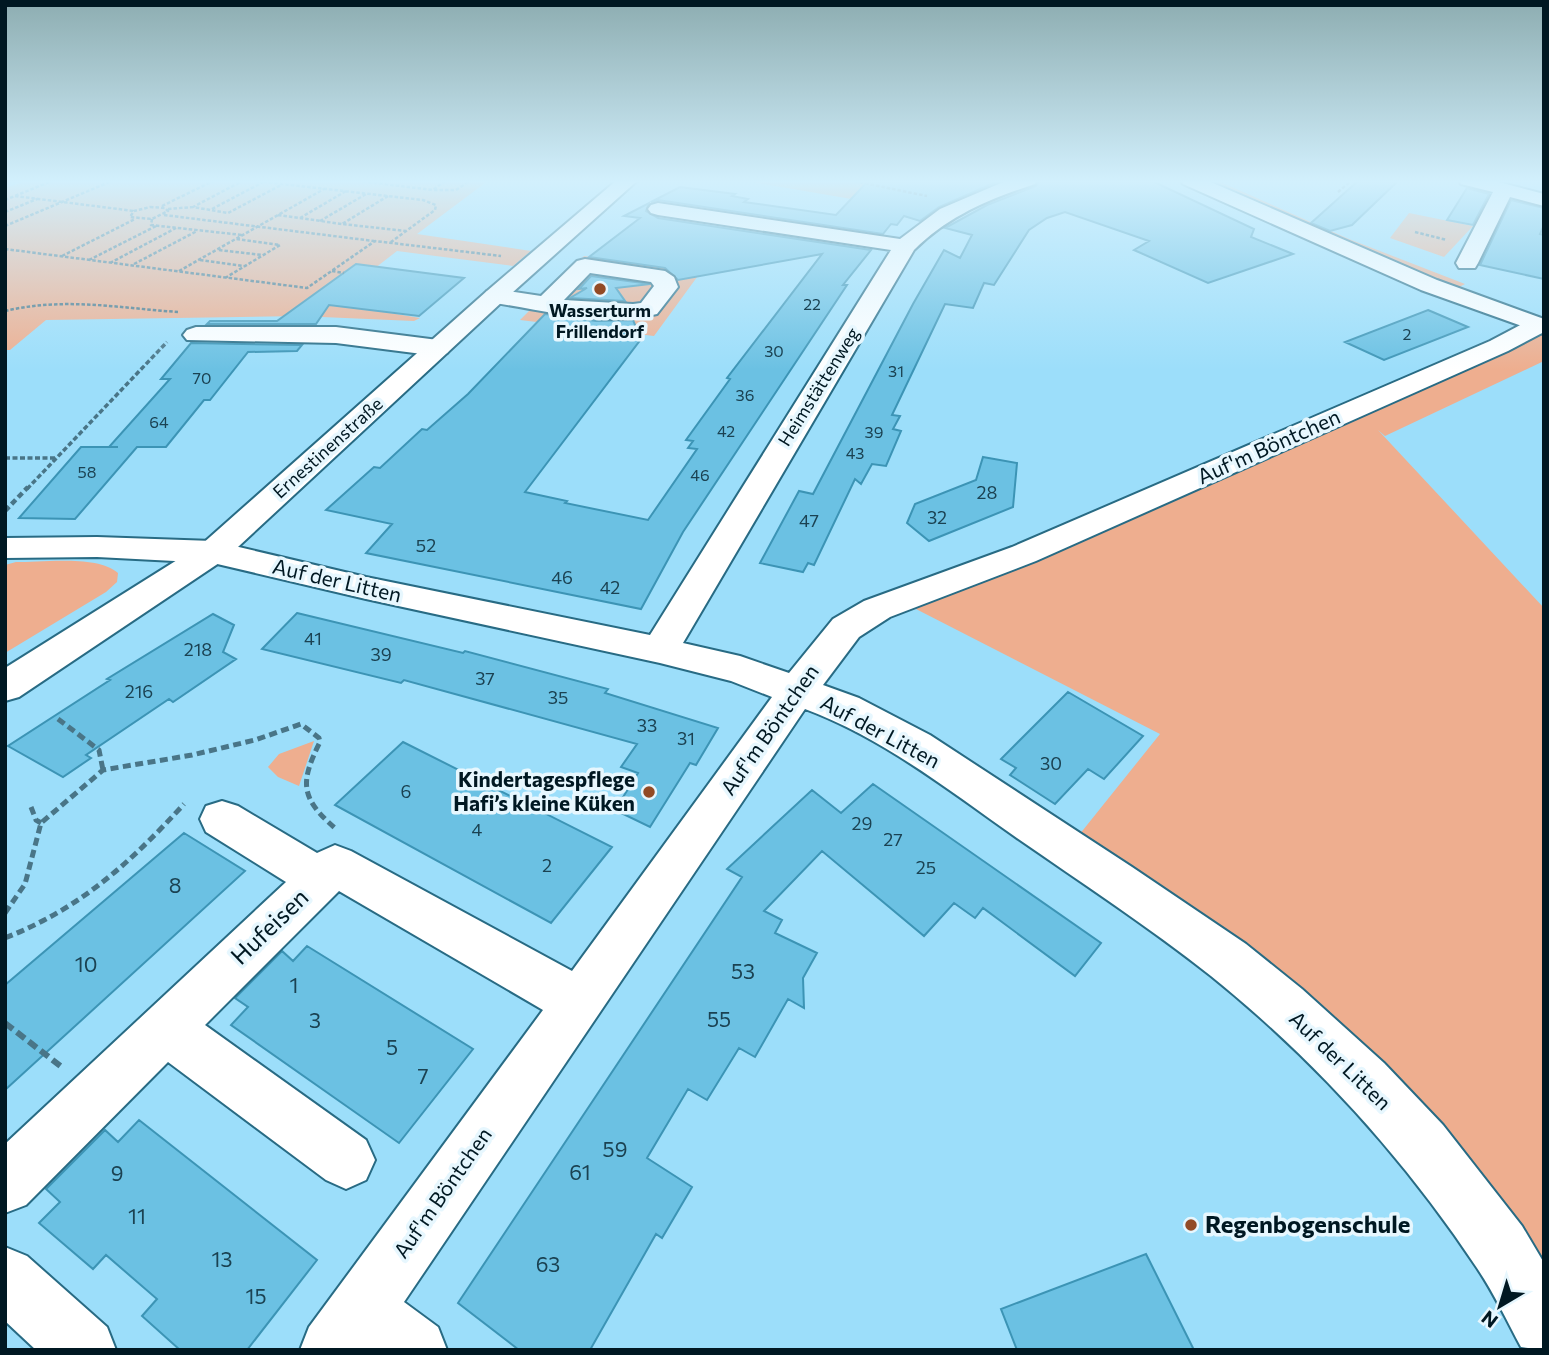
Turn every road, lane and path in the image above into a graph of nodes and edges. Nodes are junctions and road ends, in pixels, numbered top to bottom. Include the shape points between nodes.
1 (87, 243) edge
2 (122, 243) edge
3 (148, 243) edge
4 (173, 243) edge
5 (228, 243) edge
6 (273, 243) edge
7 (371, 243) edge
8 (401, 243) edge
9 (555, 243) edge
10 (887, 243) edge
11 (908, 243) edge
12 (1334, 243) edge
13 (1374, 243) edge
14 (1477, 243) edge
15 (905, 246) junction
16 (5, 249) edge
17 (217, 250) junction
18 (263, 255) junction
19 (61, 256) junction
20 (89, 260) junction
21 (198, 260) junction
22 (536, 260) junction
23 (110, 263) junction
24 (1467, 263) dead end
25 (131, 265) junction
26 (244, 266) junction
27 (179, 271) junction
28 (332, 271) junction
29 (344, 273) dead end
30 (225, 278) junction
31 (495, 296) junction
32 (547, 303) dead end
33 (1542, 319) edge
34 (185, 335) joint
35 (438, 348) junction
36 (5, 458) edge
37 (56, 458) junction
38 (5, 511) edge
39 (5, 548) edge
40 (214, 552) junction
41 (660, 650) junction
42 (5, 687) edge
43 (798, 689) junction
44 (58, 719) dead end
45 (103, 770) dead end
46 (31, 807) dead end
47 (204, 811) joint
48 (41, 823) dead end
49 (321, 878) junction
50 (5, 937) edge
51 (578, 1002) junction
52 (5, 1023) edge
53 (166, 1028) junction
54 (98, 1095) junction
55 (346, 1160) dead end
56 (5, 1184) edge
57 (5, 1278) edge
58 (1544, 1324) edge
59 (347, 1330) edge
60 (84, 1350) edge
61 (415, 1350) edge

1 - 19 path
2 - 20 path
3 - 23 path
4 - 25 path
5 - 17 path
6 - 18 path via 280,244
7 - 28 path
8 - 22 path
9 - 22 street, Ernestinenstraße
10 - 15 street
11 - 15 street, Heimstättenweg
12 - 33 street via 1429,285
13 - 33 street
14 - 24 street
15 - 41 street, Heimstättenweg
16 - 19 path
17 - 18 path
17 - 21 path
18 - 26 path
19 - 20 path
20 - 23 path
21 - 26 path
21 - 27 path
22 - 31 street, Ernestinenstraße
23 - 25 path
25 - 27 path
26 - 30 path
27 - 30 path
28 - 29 path
28 - 30 path via 307,288
31 - 32 street
31 - 35 street, Ernestinenstraße
33 - 43 street, Auf'm Böntchen via 1499,346 1158,496 1024,554 877,609 846,628
34 - 35 street via 336,335
34 - 37 path
35 - 40 street, Ernestinenstraße
36 - 37 path
37 - 38 path
39 - 40 street, Auf der Litten
40 - 41 street, Auf der Litten
40 - 42 street, Ernestinenstraße
41 - 43 street, Auf der Litten
43 - 51 street, Auf'm Böntchen
43 - 58 street, Auf der Litten via 845,708 915,746 1228,960 1284,1007 1423,1145 1500,1248
44 - 45 path via 99,750
46 - 48 path
47 - 49 street
47 - 50 path via 49,921
49 - 51 street, Hufeisen via 335,865
49 - 53 street, Hufeisen
51 - 59 street, Auf'm Böntchen
52 - 54 path
53 - 54 street, Hufeisen
53 - 55 street
54 - 56 street, Hufeisen
57 - 60 street
59 - 61 street

